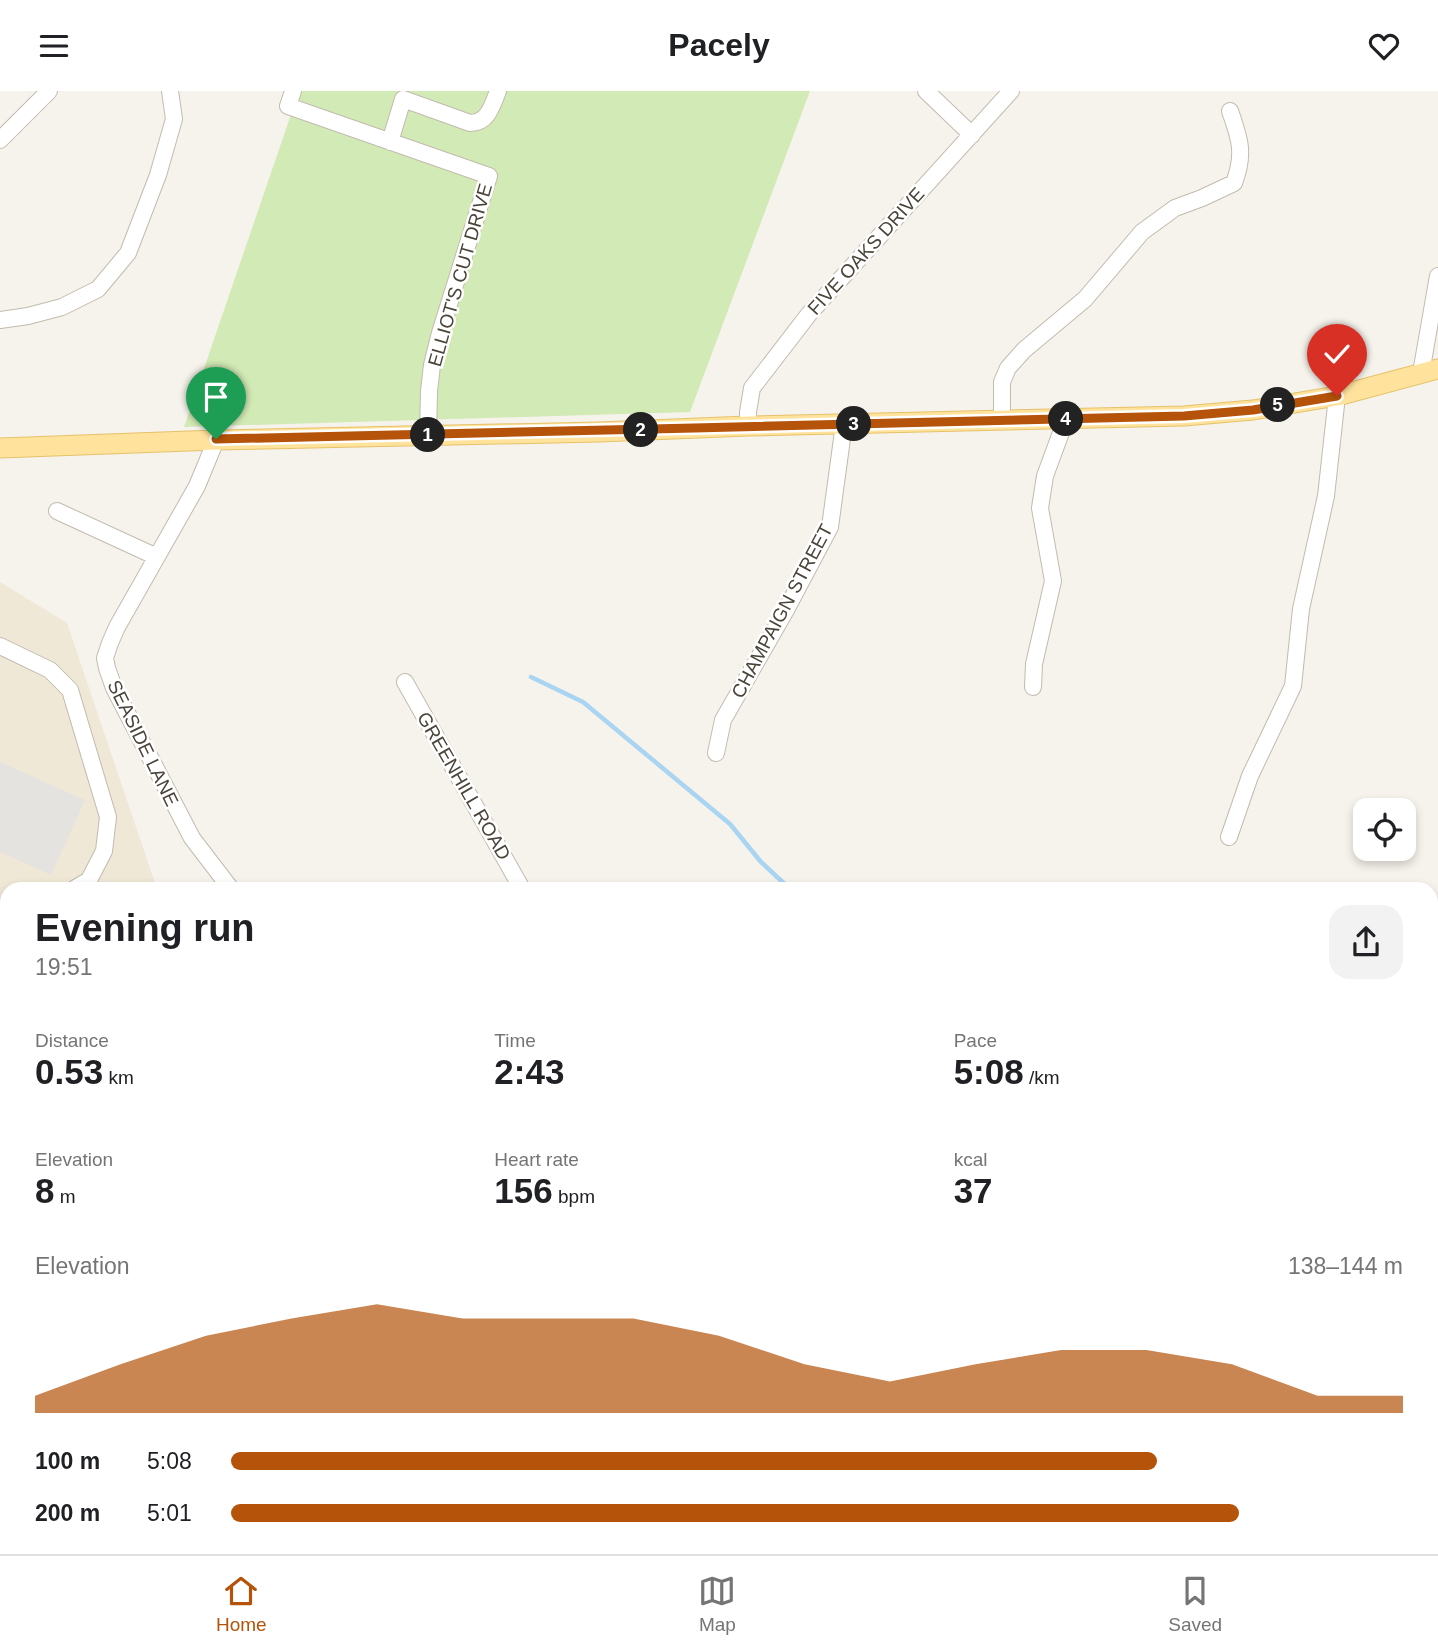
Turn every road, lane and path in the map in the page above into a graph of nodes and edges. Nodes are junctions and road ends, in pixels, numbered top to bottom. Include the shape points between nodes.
1 (49, 91) edge
2 (170, 91) edge
3 (293, 91) edge
4 (498, 91) edge
5 (926, 91) edge
6 (1011, 91) edge
7 (1230, 111) dead end
8 (972, 135) junction
9 (0, 140) edge
10 (390, 142) junction
11 (1438, 277) edge
12 (0, 320) edge
13 (1429, 371) edge
14 (1337, 396) junction
15 (1066, 419) junction
16 (1002, 420) junction
17 (844, 424) junction
18 (748, 426) junction
19 (428, 435) junction
20 (216, 439) junction
21 (0, 448) edge
22 (57, 511) dead end
23 (157, 557) junction
24 (0, 646) edge
25 (405, 682) dead end
26 (1033, 687) dead end
27 (716, 753) dead end
28 (1229, 837) dead end
29 (95, 882) edge
30 (226, 882) edge
31 (518, 882) edge

1 - 9 street
2 - 12 street via 174,119 128,253 98,289 62,307
3 - 10 street, ELLIOT'S CUT DRIVE via 288,106
4 - 10 street via 479,123 404,99
5 - 8 street
6 - 8 street, FIVE OAKS DRIVE
7 - 16 street via 1240,139 1240,168 1234,183 1175,208 1142,232 1085,299 1024,350 1008,367 1002,382
8 - 18 street, FIVE OAKS DRIVE via 809,314 766,369 752,388
10 - 19 street, ELLIOT'S CUT DRIVE via 489,176 432,365
11 - 13 street
13 - 14 main road
14 - 15 main road via 1253,410
14 - 28 street via 1326,496 1301,609 1293,686 1250,776
15 - 16 main road
15 - 26 street via 1045,476 1040,508 1053,581
16 - 17 main road
17 - 18 main road
17 - 27 street, CHAMPAIGN STREET via 831,527 723,720
18 - 19 main road
19 - 20 main road
20 - 21 main road
20 - 23 street, SEASIDE LANE via 197,486
22 - 23 street
23 - 30 street, SEASIDE LANE via 117,627 105,658 107,669 187,830
24 - 29 street via 50,670 70,690 108,817
25 - 31 street, GREENHILL ROAD

